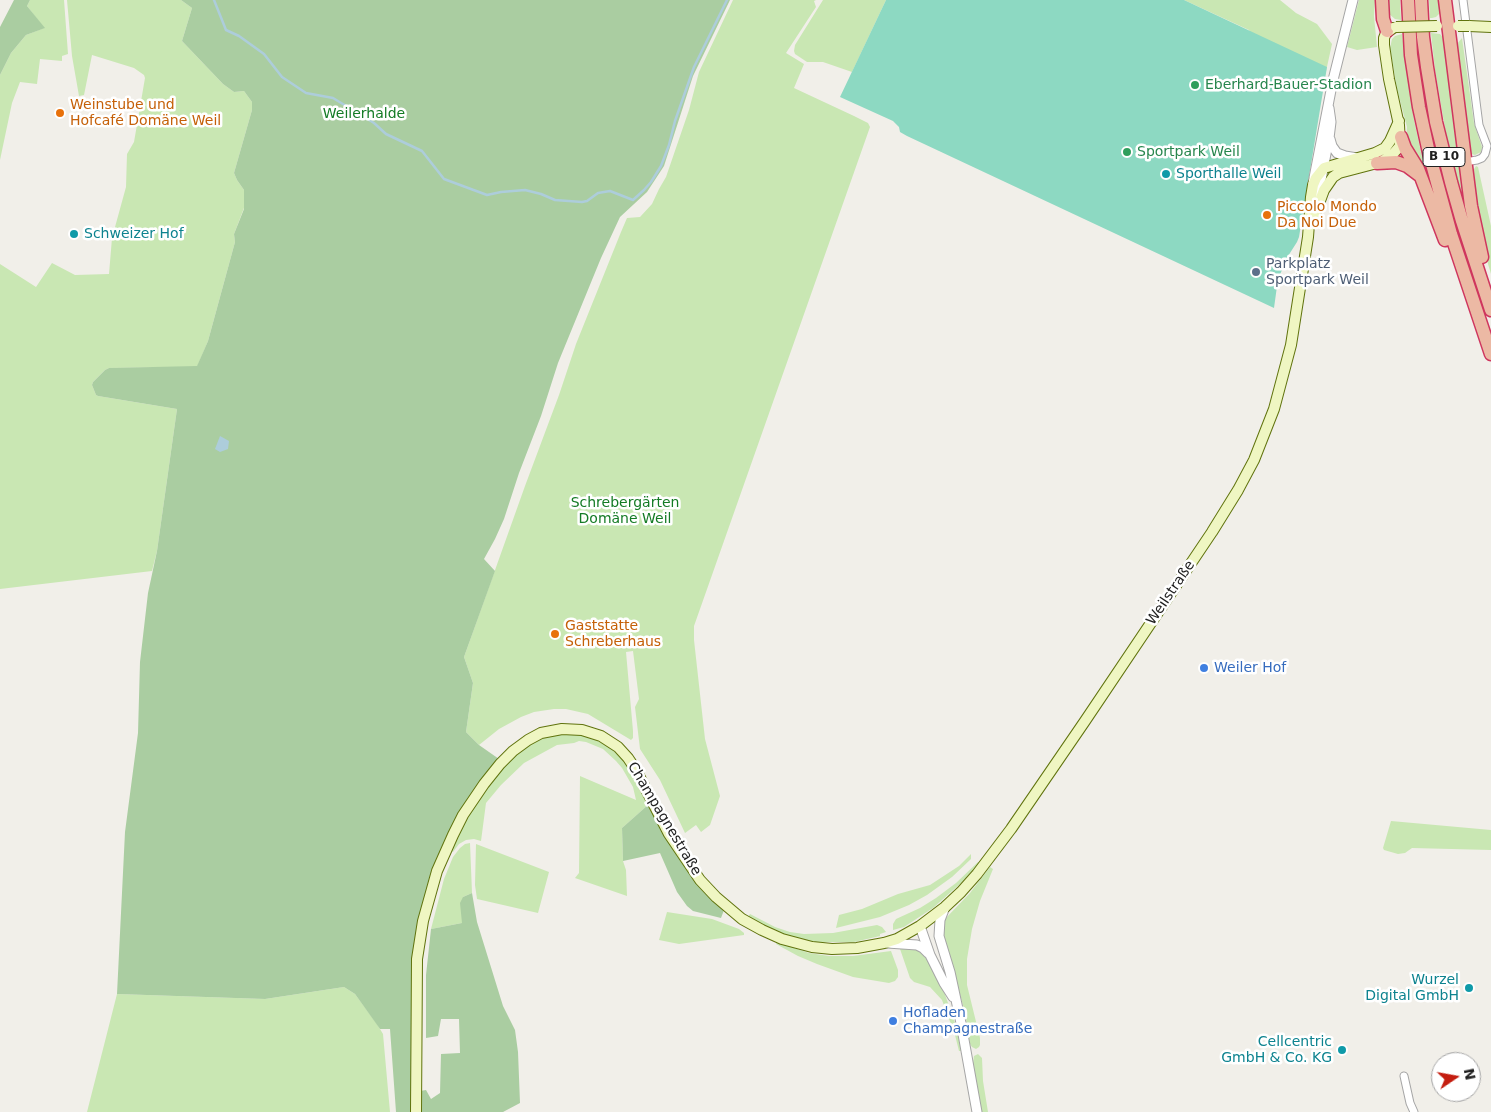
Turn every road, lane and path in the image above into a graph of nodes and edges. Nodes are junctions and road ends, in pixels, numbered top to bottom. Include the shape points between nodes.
1 (1353, 0) edge
2 (1382, 0) edge
3 (1408, 0) edge
4 (1421, 0) edge
5 (1445, 0) edge
6 (1463, 0) edge
7 (1448, 26) junction
8 (1491, 27) edge
9 (1392, 29) junction
10 (1328, 105) junction
11 (1399, 121) junction
12 (1401, 137) junction
13 (1329, 138) junction
14 (1319, 152) junction
15 (1358, 158) junction
16 (1465, 162) junction
17 (1377, 164) junction
18 (1324, 168) junction
19 (1339, 173) junction
20 (1421, 177) junction
21 (1313, 185) junction
22 (1317, 206) junction
23 (1308, 237) junction
24 (1462, 267) junction
25 (1491, 289) edge
26 (1491, 310) edge
27 (1491, 354) edge
28 (945, 907) junction
29 (920, 926) junction
30 (907, 940) junction
31 (942, 948) junction
32 (930, 955) junction
33 (956, 1002) junction
34 (1404, 1076) dead end
35 (416, 1112) edge
36 (977, 1112) edge
37 (1414, 1112) edge

1 - 10 street, Weilstraße
2 - 9 highway via 1383,19
3 - 24 highway, B 10 via 1411,55 1424,130
4 - 26 highway, B 10 via 1423,37 1438,131 1462,221
5 - 7 highway
6 - 16 street via 1479,125 1487,146 1482,158
7 - 8 main road, bridge
7 - 9 main road, bridge
7 - 16 highway
9 - 11 main road via 1384,38 1384,50
10 - 13 street, Weilstraße
10 - 14 street, Weilstraße
11 - 12 main road
11 - 15 main road via 1387,146
12 - 17 main road via 1397,150
12 - 20 highway
13 - 15 street via 1337,153
13 - 18 street, Weilstraße
14 - 18 street
14 - 21 street, Weilstraße
15 - 18 main road
16 - 25 highway via 1474,224
17 - 19 main road
17 - 20 highway via 1399,163
18 - 19 street
18 - 21 main road
18 - 22 street, Weilstraße
19 - 22 main road via 1327,183
20 - 24 highway via 1446,244
21 - 23 main road, Weilstraße
22 - 23 main road, Weilstraße
23 - 28 main road, Weilstraße via 1284,376 1267,428 1246,476 1212,532 1030,801 977,874
24 - 27 highway, B 10
28 - 29 main road, Weilstraße
28 - 31 street, Weilstraße via 938,925
29 - 30 main road, Champagnestraße
29 - 31 street
29 - 32 street, Weilstraße
30 - 32 street
30 - 35 main road, Champagnestraße via 850,949 822,949 782,939 752,925 723,904 693,871 669,834 636,770 618,748 601,736 582,730 541,733 513,751 500,764 463,815 437,871 426,904 417,959
31 - 33 street, Weilstraße
32 - 33 street, Weilstraße
33 - 36 street, Weilstraße
34 - 37 street

